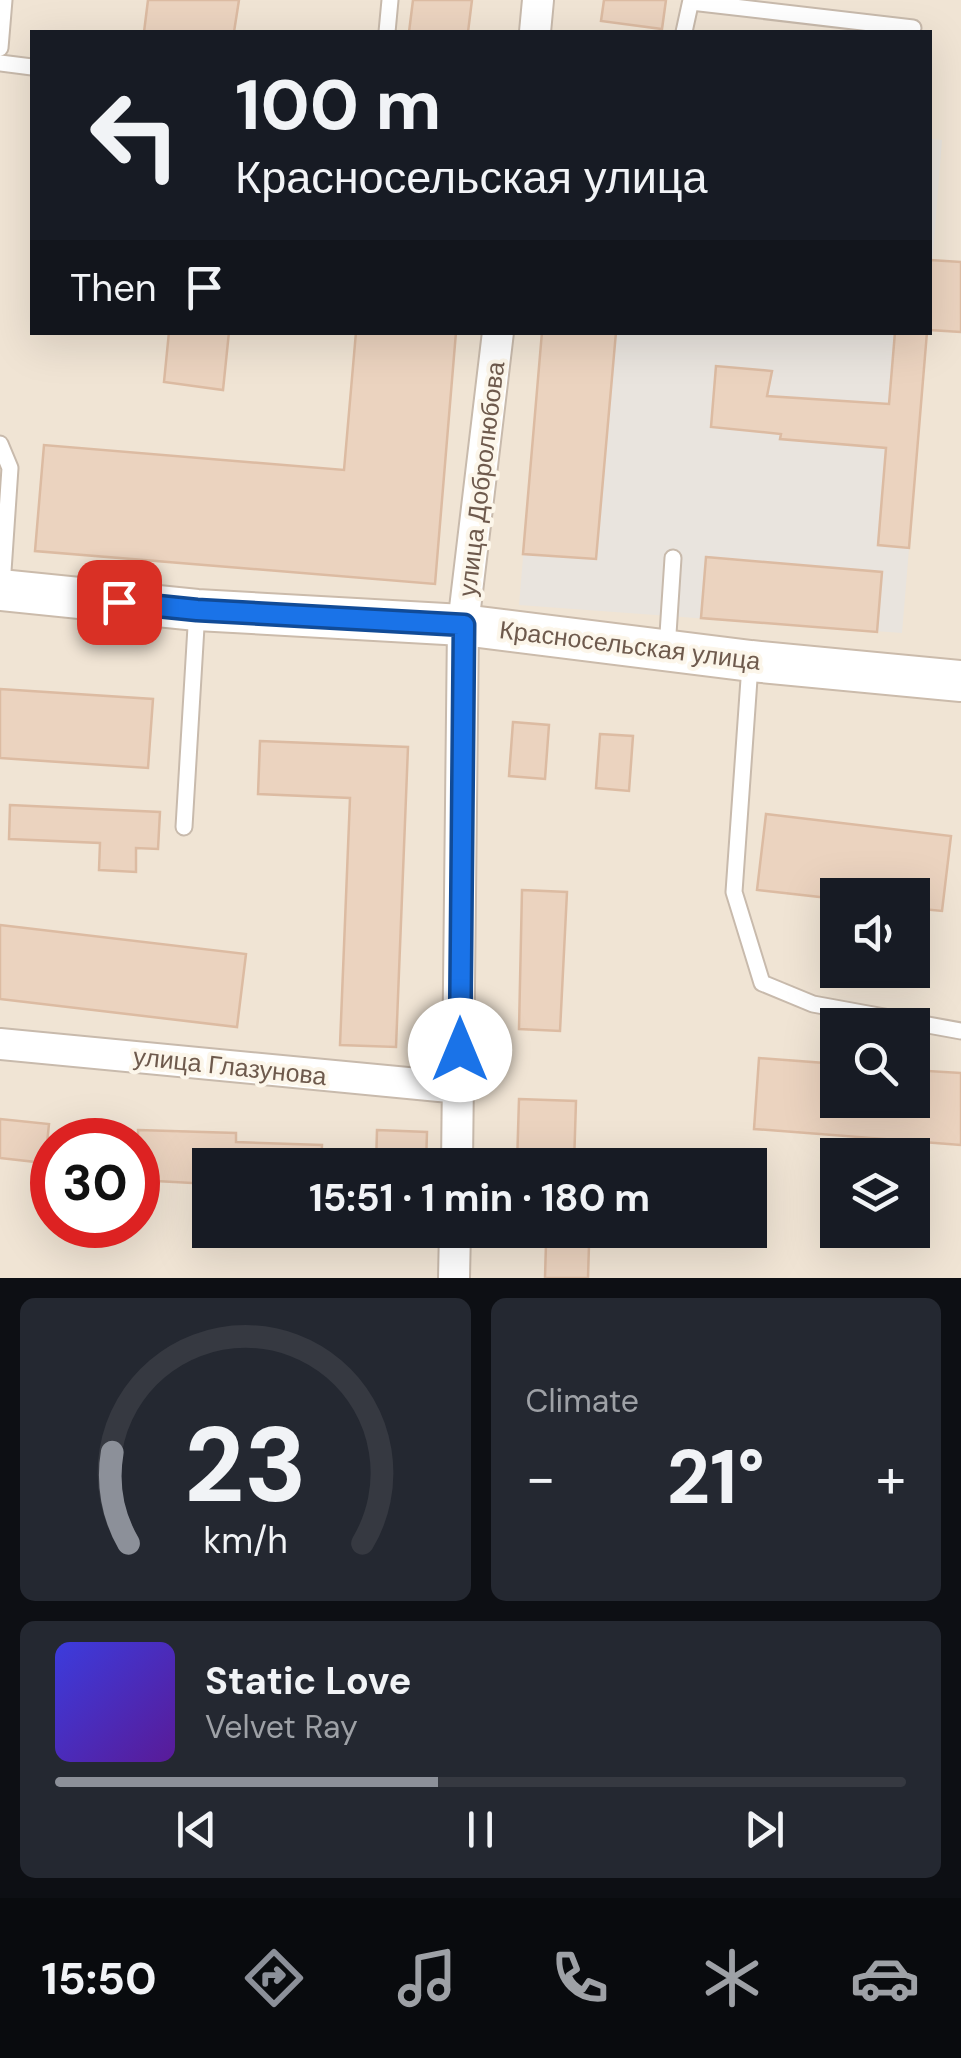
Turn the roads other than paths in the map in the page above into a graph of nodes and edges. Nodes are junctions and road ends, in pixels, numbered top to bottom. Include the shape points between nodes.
1 (4, 0) edge
2 (390, 0) edge
3 (538, 0) edge
4 (691, 1) edge
5 (914, 28) dead end
6 (387, 30) edge
7 (534, 30) edge
8 (684, 30) edge
9 (0, 48) edge
10 (0, 63) edge
11 (30, 67) edge
12 (498, 335) edge
13 (0, 444) edge
14 (3, 515) edge
15 (672, 558) dead end
16 (1, 590) edge
17 (197, 610) junction
18 (464, 625) junction
19 (666, 650) junction
20 (751, 660) junction
21 (961, 681) edge
22 (184, 827) dead end
23 (961, 1031) edge
24 (0, 1044) edge
25 (460, 1088) junction
26 (458, 1148) edge
27 (455, 1248) edge
28 (454, 1278) edge

1 - 9 lane
2 - 6 lane
3 - 7 street
4 - 5 lane
4 - 8 lane
10 - 11 lane
12 - 18 street, улица Добролюбова
13 - 14 lane via 10,468
14 - 16 lane
15 - 19 lane
16 - 17 main road, Красносельская улица
17 - 18 main road, Красносельская улица
17 - 22 lane
18 - 19 main road, Красносельская улица
18 - 25 street, улица Добролюбова
19 - 20 main road, Красносельская улица
20 - 21 main road, Красносельская улица
20 - 23 lane via 734,892 762,983 813,1004
24 - 25 street, улица Глазунова
25 - 26 street, улица Добролюбова
27 - 28 street

